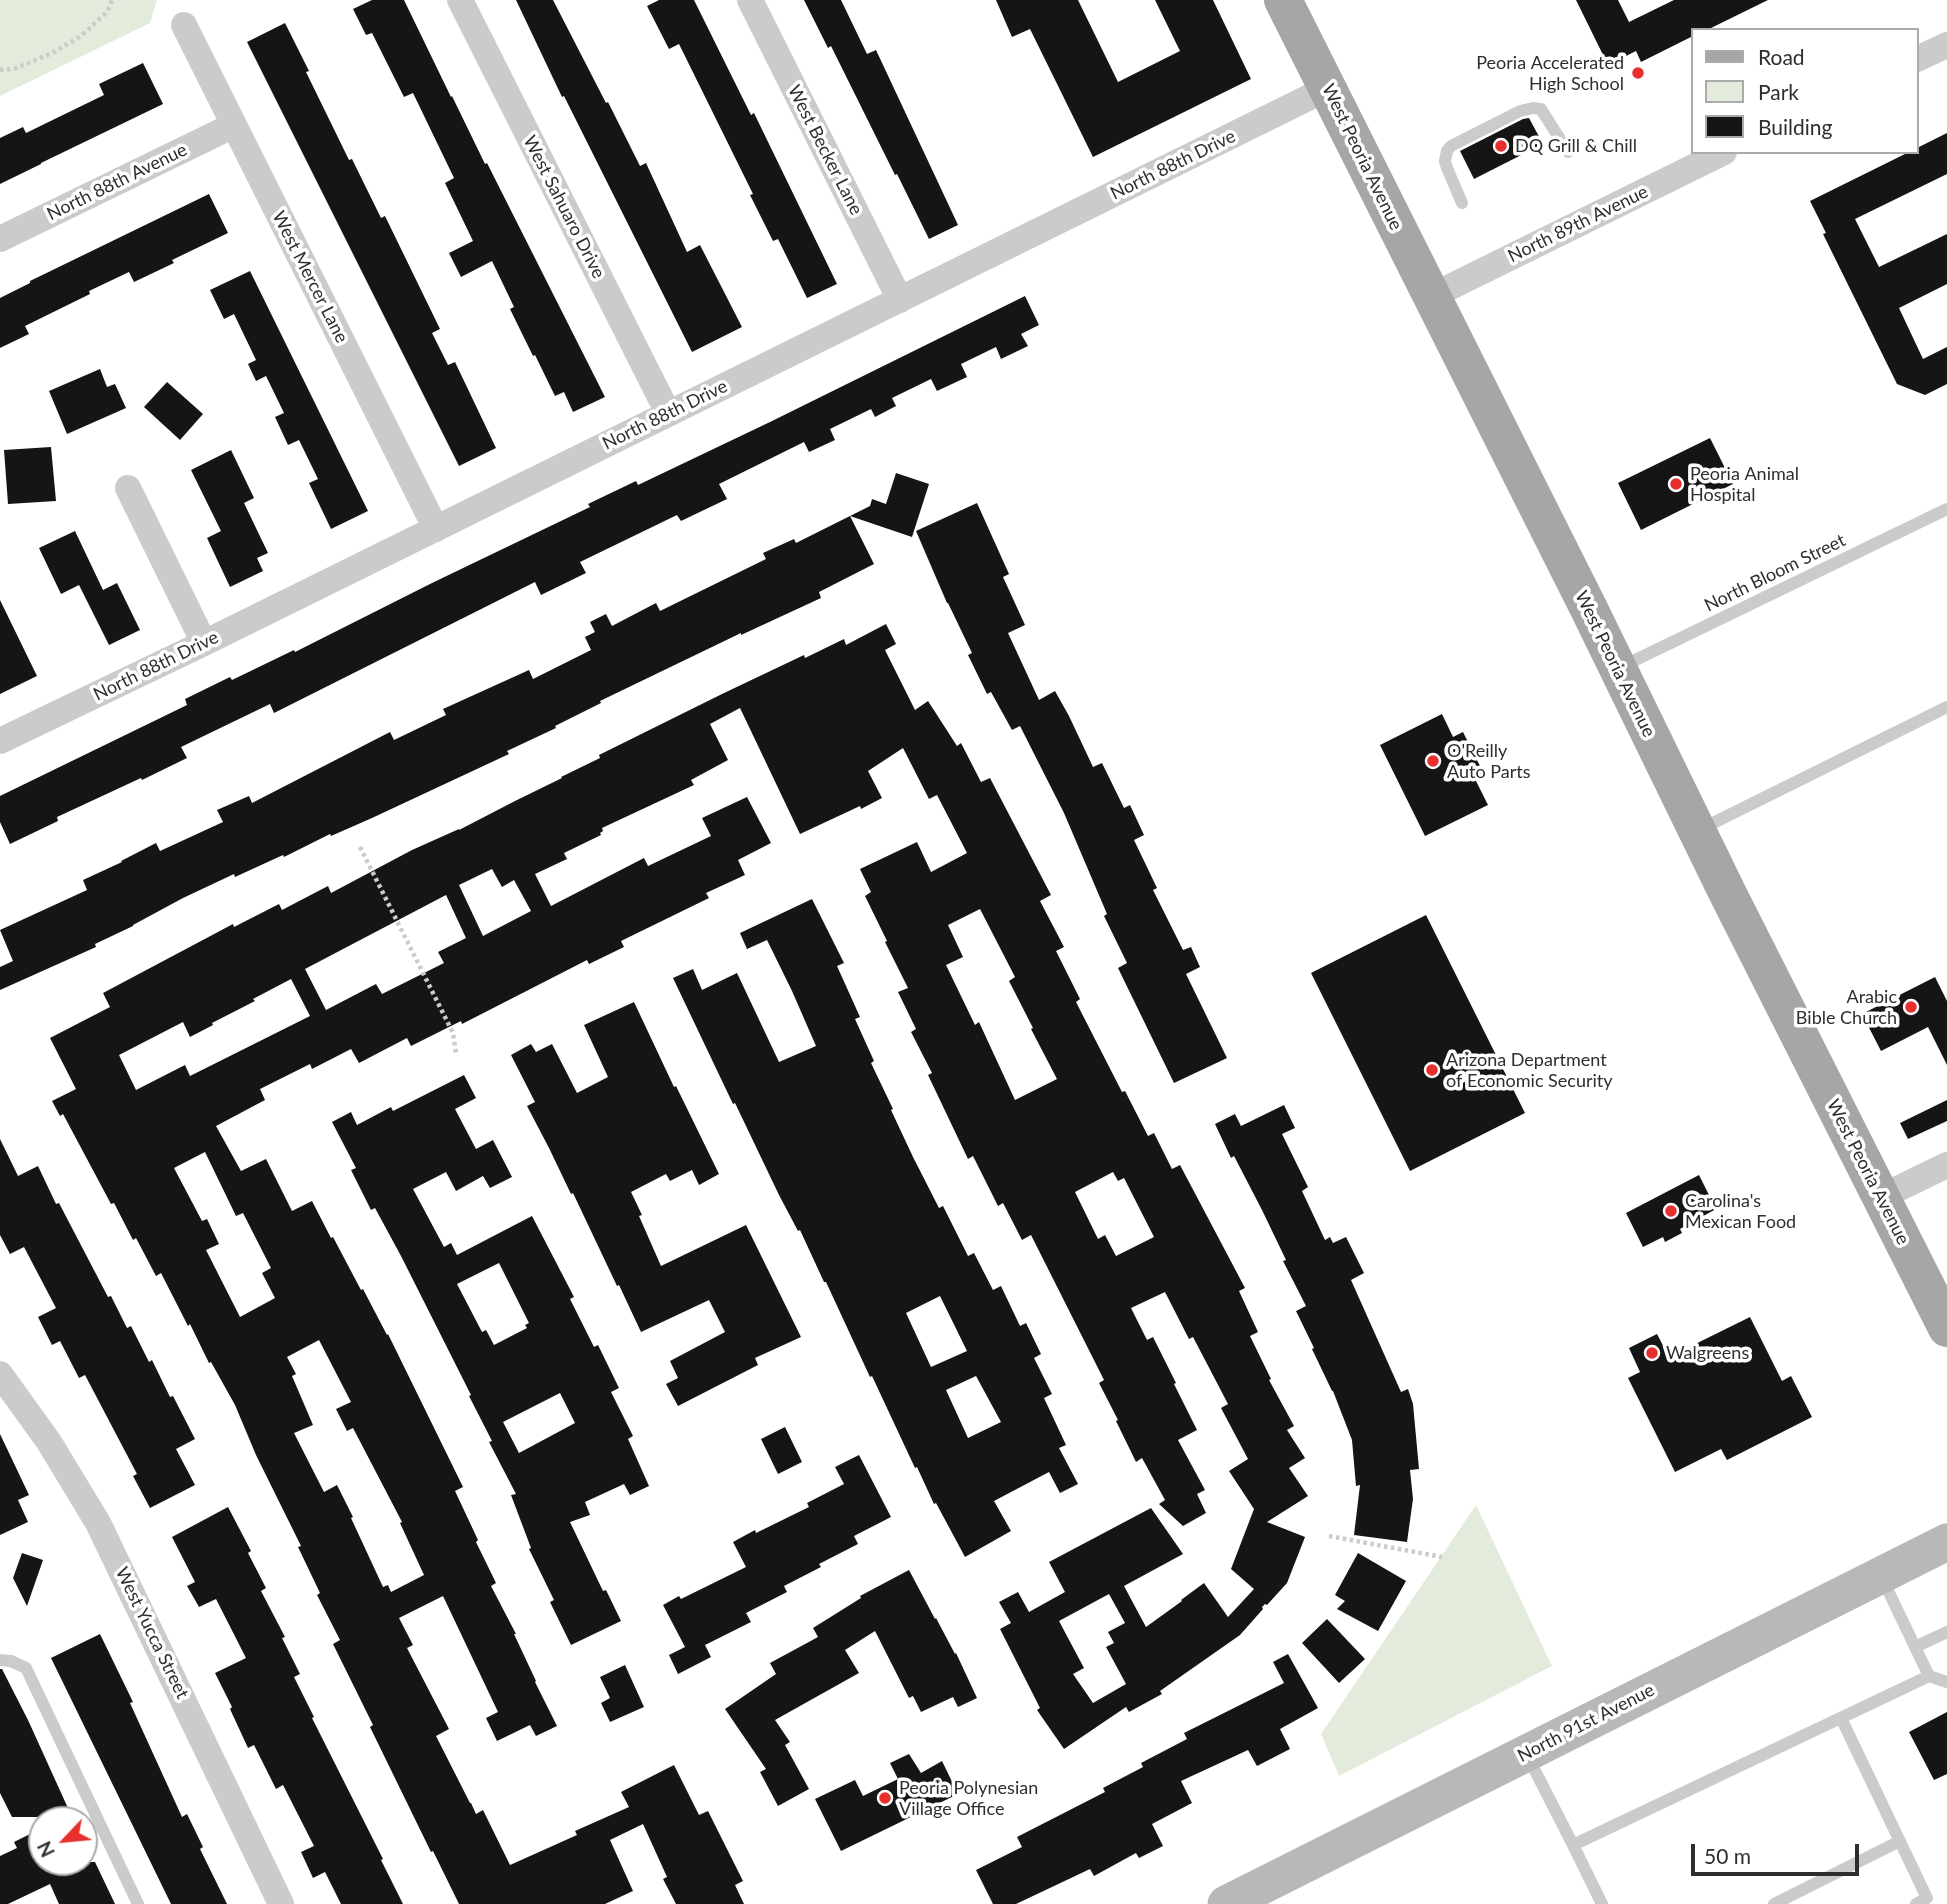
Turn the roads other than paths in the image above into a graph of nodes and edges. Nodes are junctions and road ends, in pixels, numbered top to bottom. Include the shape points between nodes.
1 (460, 0) edge
2 (750, 0) edge
3 (1283, 0) edge
4 (184, 25) dead end
5 (1947, 45) edge
6 (1919, 58) edge
7 (1328, 88) junction
8 (234, 125) junction
9 (1568, 152) dead end
10 (1720, 154) edge
11 (1462, 203) dead end
12 (0, 239) edge
13 (1432, 296) junction
14 (901, 300) junction
15 (668, 413) junction
16 (128, 488) dead end
17 (1947, 509) edge
18 (436, 528) junction
19 (204, 643) junction
20 (1618, 668) junction
21 (1947, 707) edge
22 (0, 741) edge
23 (1698, 831) junction
24 (1947, 1165) edge
25 (1881, 1198) junction
26 (1947, 1328) edge
27 (3, 1386) edge
28 (1947, 1542) edge
29 (1881, 1576) junction
30 (1947, 1632) edge
31 (1915, 1647) junction
32 (0, 1660) edge
33 (1929, 1676) junction
34 (1947, 1682) edge
35 (1840, 1718) junction
36 (1526, 1753) junction
37 (1900, 1842) junction
38 (1573, 1845) junction
39 (138, 1904) edge
40 (281, 1904) edge
41 (1226, 1904) edge
42 (1602, 1904) edge
43 (1773, 1904) edge
44 (1916, 1904) edge

1 - 15 street, West Sahuaro Drive
2 - 14 street, West Becker Lane
3 - 7 main road, West Peoria Avenue
4 - 8 street, West Mercer Lane
5 - 6 street
7 - 13 main road, West Peoria Avenue
7 - 14 street, North 88th Drive
8 - 12 street, North 88th Avenue
8 - 18 street, West Mercer Lane
9 - 11 lane via 1541,109 1520,111 1447,151 1447,168
10 - 13 street, North 89th Avenue
13 - 20 main road, West Peoria Avenue
14 - 15 street, North 88th Drive
15 - 18 street, North 88th Drive
16 - 19 street
17 - 20 lane, North Bloom Street
18 - 19 street, North 88th Drive
19 - 22 street, North 88th Drive
20 - 23 main road, West Peoria Avenue
21 - 23 lane
23 - 25 main road, West Peoria Avenue
24 - 25 street
25 - 26 main road, West Peoria Avenue
27 - 40 street, West Yucca Street via 49,1443 98,1523
28 - 29 main road, North 91st Avenue
29 - 31 lane
29 - 36 main road, North 91st Avenue
30 - 31 lane
31 - 33 lane
32 - 39 lane via 26,1668
33 - 34 lane
33 - 35 lane
35 - 37 lane
35 - 38 lane
36 - 38 lane
36 - 41 main road, North 91st Avenue
37 - 43 lane
37 - 44 lane via 1927,1898
38 - 42 lane

